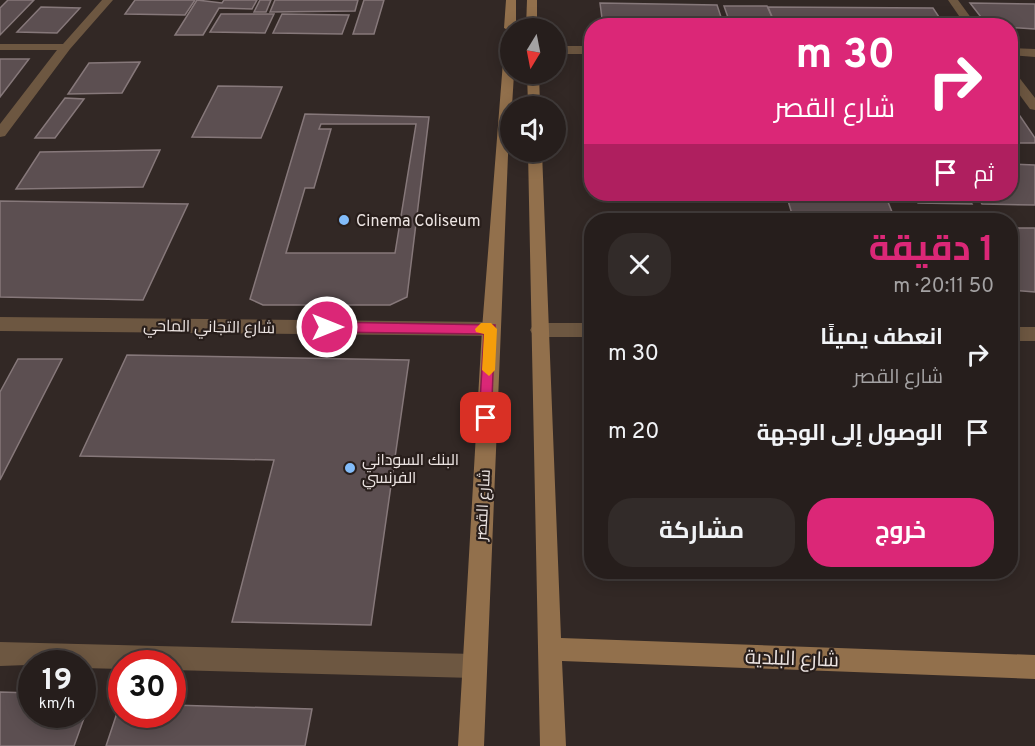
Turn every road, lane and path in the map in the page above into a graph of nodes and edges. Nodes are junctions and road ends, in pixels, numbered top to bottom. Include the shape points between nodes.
1 (108, 0) edge
2 (511, 0) edge
3 (532, 0) edge
4 (952, 0) edge
5 (510, 18) edge
6 (532, 18) edge
7 (966, 18) edge
8 (0, 47) edge
9 (66, 47) junction
10 (566, 50) edge
11 (584, 50) edge
12 (1018, 52) edge
13 (1035, 53) edge
14 (508, 84) edge
15 (1018, 84) edge
16 (1035, 105) edge
17 (0, 133) edge
18 (535, 162) edge
19 (0, 324) edge
20 (491, 329) junction
21 (539, 330) junction
22 (584, 330) edge
23 (1018, 334) edge
24 (1035, 334) edge
25 (549, 649) junction
26 (0, 654) edge
27 (474, 666) junction
28 (1035, 667) edge
29 (471, 746) edge
30 (553, 746) edge

1 - 9 street
2 - 5 main road
3 - 6 main road
4 - 7 street
8 - 9 street
9 - 17 street
10 - 11 street
12 - 13 street
14 - 20 main road, شارع القصر
15 - 16 street
18 - 21 main road
19 - 20 street, شارع التجاني الماحي
20 - 27 main road, شارع القصر
21 - 22 street
21 - 25 main road
23 - 24 street
25 - 28 main road, شارع البلدية
25 - 30 main road
26 - 27 street
27 - 29 main road, شارع القصر

